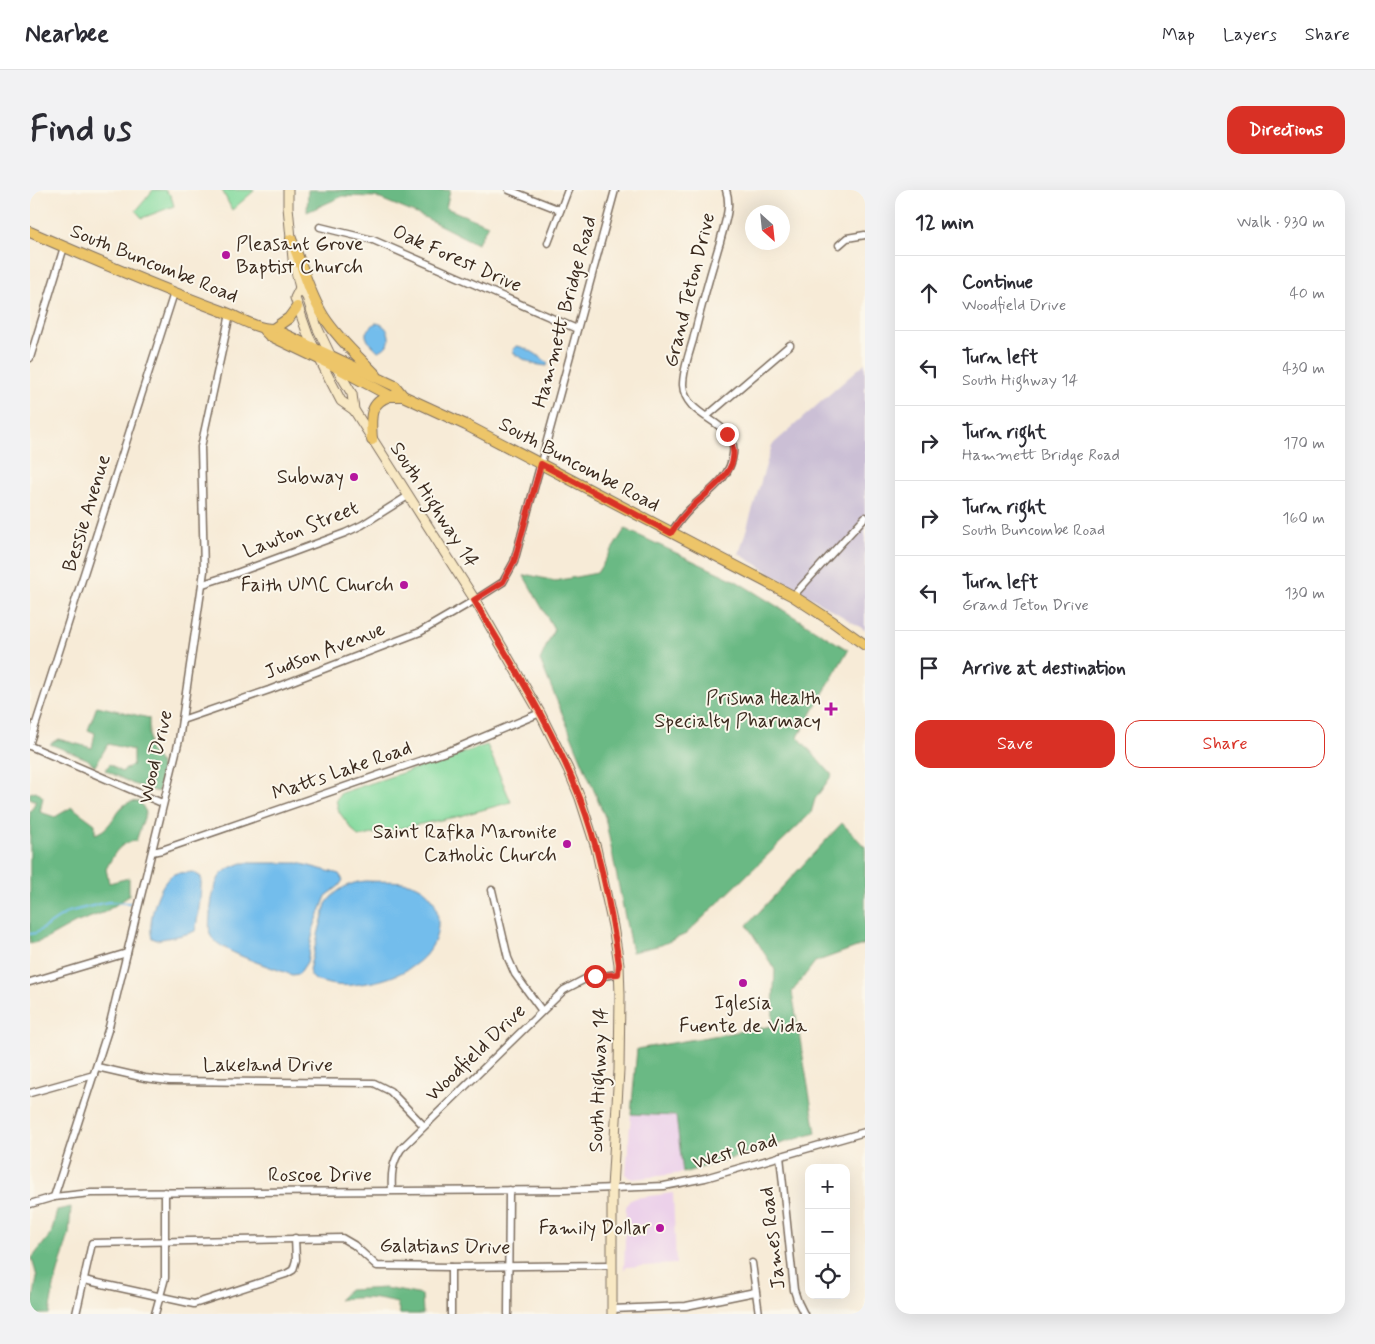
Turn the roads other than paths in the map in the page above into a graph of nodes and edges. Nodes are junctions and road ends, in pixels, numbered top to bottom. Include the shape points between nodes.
1 (288, 190) edge
2 (509, 190) edge
3 (568, 190) edge
4 (615, 190) edge
5 (726, 190) edge
6 (560, 210) junction
7 (320, 227) dead end
8 (30, 232) edge
9 (865, 235) edge
10 (291, 239) junction
11 (548, 243) dead end
12 (839, 245) dead end
13 (64, 247) junction
14 (300, 288) junction
15 (174, 293) junction
16 (297, 307) junction
17 (230, 314) junction
18 (268, 329) junction
19 (578, 329) junction
20 (790, 345) dead end
21 (314, 348) junction
22 (331, 356) junction
23 (30, 358) edge
24 (319, 359) junction
25 (336, 367) junction
26 (380, 380) junction
27 (390, 396) junction
28 (403, 396) junction
29 (354, 410) junction
30 (707, 416) junction
31 (372, 440) junction
32 (541, 464) junction
33 (408, 496) junction
34 (865, 517) edge
35 (671, 533) junction
36 (203, 584) junction
37 (793, 596) junction
38 (474, 600) junction
39 (865, 645) edge
40 (540, 713) junction
41 (182, 720) junction
42 (30, 742) edge
43 (30, 746) edge
44 (162, 803) junction
45 (152, 852) junction
46 (492, 890) dead end
47 (128, 952) junction
48 (618, 974) junction
49 (30, 982) edge
50 (542, 1011) junction
51 (97, 1067) junction
52 (94, 1075) junction
53 (30, 1093) edge
54 (424, 1126) junction
55 (865, 1132) edge
56 (780, 1156) junction
57 (612, 1188) junction
58 (392, 1190) junction
59 (509, 1190) junction
60 (165, 1192) junction
61 (54, 1197) junction
62 (30, 1204) edge
63 (295, 1238) junction
64 (166, 1241) junction
65 (752, 1263) dead end
66 (509, 1265) junction
67 (612, 1265) junction
68 (450, 1267) junction
69 (84, 1280) junction
70 (755, 1292) junction
71 (159, 1297) junction
72 (612, 1312) edge
73 (76, 1314) edge
74 (155, 1314) edge
75 (451, 1314) edge
76 (508, 1314) edge
77 (759, 1314) edge
78 (804, 1314) edge

1 - 10 main road, South Highway 14
2 - 6 street
3 - 6 street
4 - 19 street, Hammett Bridge Road
5 - 30 street, Grand Teton Drive via 727,216 684,377 689,403
6 - 11 street
7 - 19 street, Oak Forest Drive via 373,240
8 - 13 main road, South Buncombe Road
9 - 12 street via 847,238
10 - 14 main road, South Highway 14
10 - 26 main road via 324,317 341,340
13 - 15 main road, South Buncombe Road
13 - 23 street
14 - 16 main road, South Highway 14 via 295,298
14 - 22 main road, South Highway 14
15 - 17 main road, South Buncombe Road
15 - 42 street, Bessie Avenue
16 - 18 main road via 289,318
16 - 21 main road, South Highway 14
17 - 18 main road, South Buncombe Road
17 - 36 street, Wood Drive via 201,447
18 - 21 main road, South Buncombe Road
18 - 24 main road, South Buncombe Road via 269,334
19 - 32 street, Hammett Bridge Road
20 - 30 street
21 - 22 main road, South Buncombe Road
21 - 24 main road, South Highway 14
22 - 25 main road, South Highway 14
22 - 26 main road, South Buncombe Road
24 - 25 main road, South Buncombe Road
24 - 29 main road, South Highway 14 via 342,401
25 - 27 main road, South Buncombe Road
25 - 29 main road, South Highway 14 via 352,394
26 - 28 main road, South Buncombe Road via 395,386
27 - 28 main road, South Buncombe Road
27 - 31 main road via 380,400 373,410
28 - 32 main road, South Buncombe Road
29 - 31 main road, South Highway 14
30 - 35 street, Grand Teton Drive via 730,438 734,450 731,464 721,481 689,510
31 - 33 main road, South Highway 14
32 - 35 main road, South Buncombe Road
32 - 38 street, Hammett Bridge Road via 514,562 503,582
33 - 36 street, Lawton Street via 345,533
33 - 38 main road, South Highway 14
34 - 37 street
35 - 37 main road, South Buncombe Road
36 - 41 street, Wood Drive
37 - 39 main road, South Buncombe Road
38 - 40 main road, South Highway 14
38 - 41 street, Judson Avenue via 406,638
40 - 45 street, Matts Lake Road via 458,748
40 - 48 main road, South Highway 14 via 568,769 591,831 610,907
41 - 44 street, Wood Drive
43 - 44 street
44 - 45 street, Wood Drive
45 - 47 street, Wood Drive
46 - 50 street via 508,958
47 - 49 street
47 - 51 street, Wood Drive
48 - 50 street, Woodfield Drive via 595,976 578,982 564,990
48 - 57 main road, South Highway 14 via 619,1070
50 - 54 street, Woodfield Drive
51 - 52 street, Wood Drive
51 - 54 street, Lakeland Drive via 169,1081 374,1083 390,1091
52 - 53 street
52 - 61 street, Wood Drive
54 - 58 street, Woodfield Drive via 396,1157
55 - 56 street, West Road
56 - 57 street, West Road via 684,1183
56 - 78 street, James Road via 794,1290
57 - 59 street, Roscoe Drive
57 - 67 main road, South Highway 14
58 - 59 street, Roscoe Drive
58 - 60 street, Roscoe Drive
59 - 66 street
60 - 61 street, Roscoe Drive
60 - 64 street
61 - 62 street, Roscoe Drive
63 - 64 street, Galatians Drive
63 - 68 street, Galatians Drive via 342,1238 377,1266
63 - 71 street via 296,1260 293,1270 286,1274 194,1304
64 - 69 street, Galatians Drive via 92,1243
64 - 71 street via 165,1278
65 - 70 street
66 - 67 street, Galatians Drive
66 - 68 street, Galatians Drive
66 - 76 street
67 - 72 main road, South Highway 14
68 - 75 street
69 - 71 street
69 - 73 street
70 - 72 street via 686,1306
70 - 77 street
71 - 74 street

